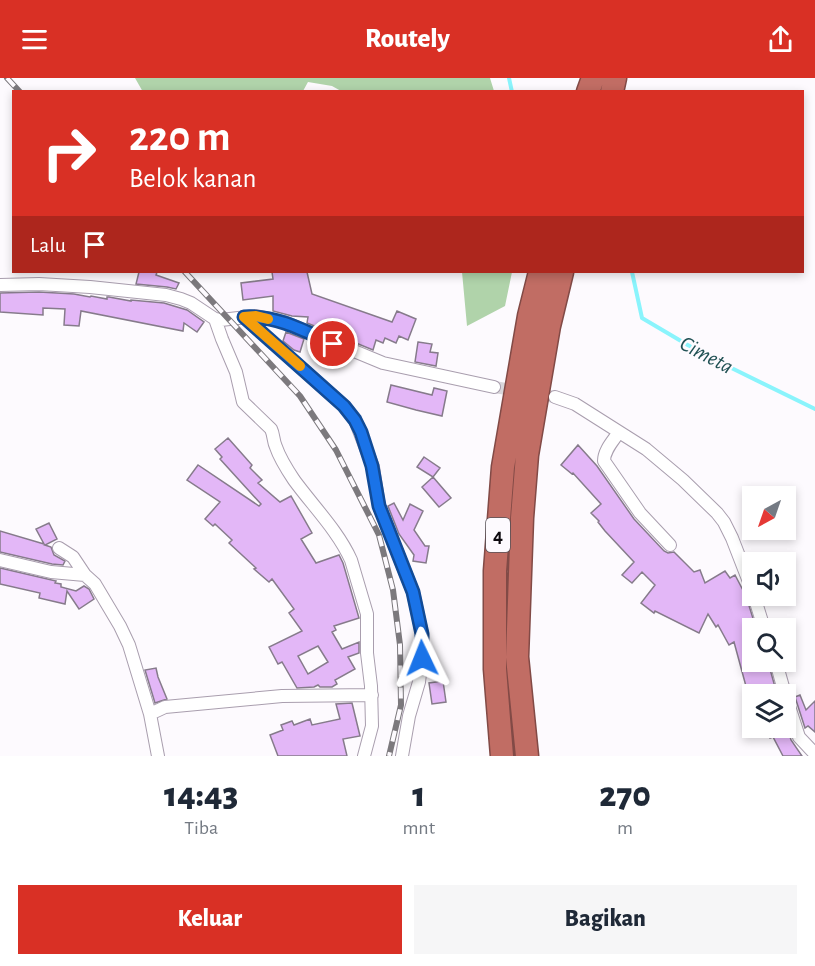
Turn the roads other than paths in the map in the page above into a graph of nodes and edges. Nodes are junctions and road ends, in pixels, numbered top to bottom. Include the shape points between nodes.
1 (540, 273) edge
2 (562, 273) edge
3 (0, 285) edge
4 (244, 317) junction
5 (215, 319) junction
6 (539, 321) junction
7 (494, 387) tunnel mouth
8 (555, 397) tunnel mouth
9 (619, 432) junction
10 (670, 545) dead end
11 (59, 548) dead end
12 (0, 560) edge
13 (742, 563) edge
14 (85, 575) junction
15 (372, 695) junction
16 (150, 714) junction
17 (796, 728) edge
18 (815, 754) edge
19 (158, 756) edge
20 (364, 756) edge
21 (402, 756) edge
22 (502, 756) edge
23 (527, 756) edge

1 - 6 highway, 4
2 - 6 highway, 4
3 - 5 street via 90,287 166,295 191,303
4 - 5 street
4 - 7 street via 284,322 383,363
4 - 21 street via 344,406 361,432 379,506 413,592 422,634 419,682
5 - 15 street via 243,402 271,429 293,478 348,552 367,614
6 - 22 highway, 4 via 503,467 495,571 495,669
6 - 23 highway, 4 via 522,518 517,657
8 - 9 street via 575,404
9 - 10 street via 604,461 640,513
9 - 13 street via 661,460 717,513
11 - 14 street via 73,557
12 - 14 street
14 - 16 street via 129,645
15 - 16 street via 282,696 165,707
15 - 20 street via 372,726
16 - 19 street
17 - 18 street via 799,737

